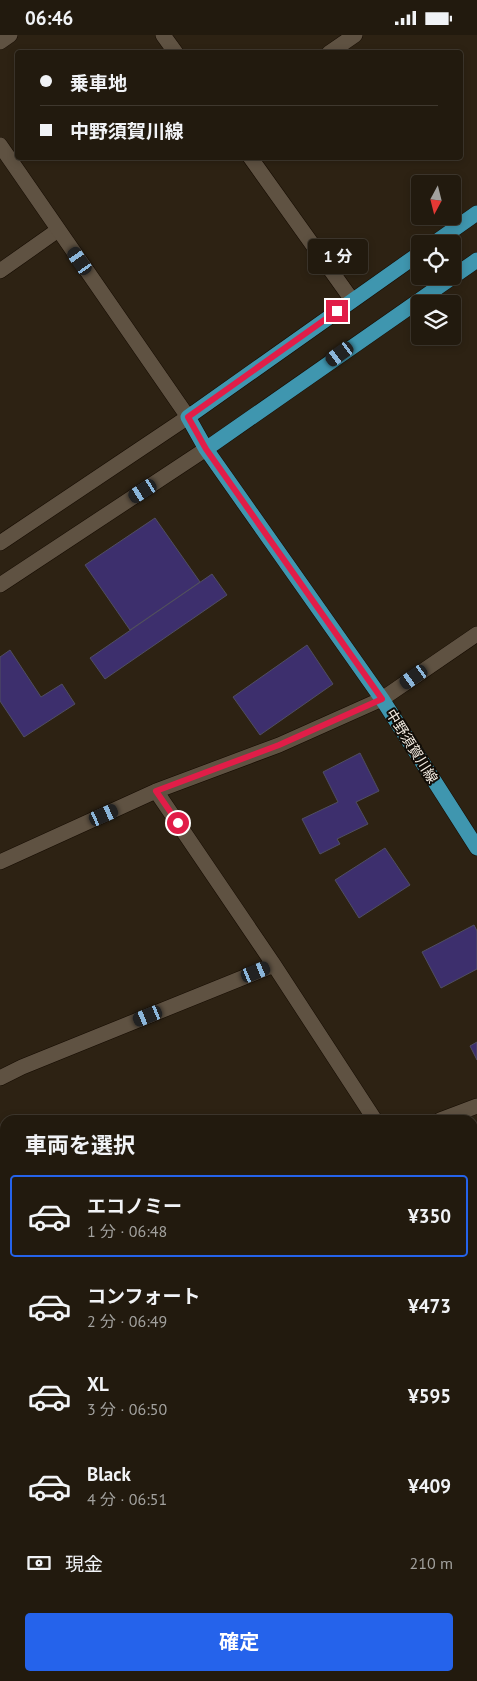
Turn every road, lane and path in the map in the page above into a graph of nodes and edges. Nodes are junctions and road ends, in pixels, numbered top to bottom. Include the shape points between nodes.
1 (10, 35) edge
2 (163, 35) edge
3 (355, 35) edge
4 (0, 42) edge
5 (174, 50) edge
6 (333, 50) edge
7 (0, 145) edge
8 (252, 160) edge
9 (477, 213) edge
10 (58, 230) junction
11 (446, 235) edge
12 (411, 259) edge
13 (477, 260) edge
14 (0, 271) edge
15 (352, 300) junction
16 (188, 417) junction
17 (206, 449) junction
18 (0, 543) edge
19 (0, 585) edge
20 (477, 634) edge
21 (382, 699) junction
22 (156, 791) junction
23 (477, 848) edge
24 (0, 862) edge
25 (274, 965) junction
26 (0, 1079) edge
27 (477, 1106) edge
28 (372, 1115) edge
29 (453, 1115) edge

1 - 4 street
2 - 5 street
3 - 6 street
7 - 10 street
8 - 15 street
9 - 11 main road
10 - 14 street
10 - 16 street
12 - 15 main road
13 - 17 main road
15 - 16 main road
16 - 17 main road, 中野須賀川線
16 - 18 street
17 - 19 street
17 - 21 main road, 中野須賀川線
20 - 21 street
21 - 22 street via 279,745
21 - 23 main road, 中野須賀川線
22 - 24 street
22 - 25 street
25 - 26 street via 22,1067
25 - 28 street
27 - 29 street

